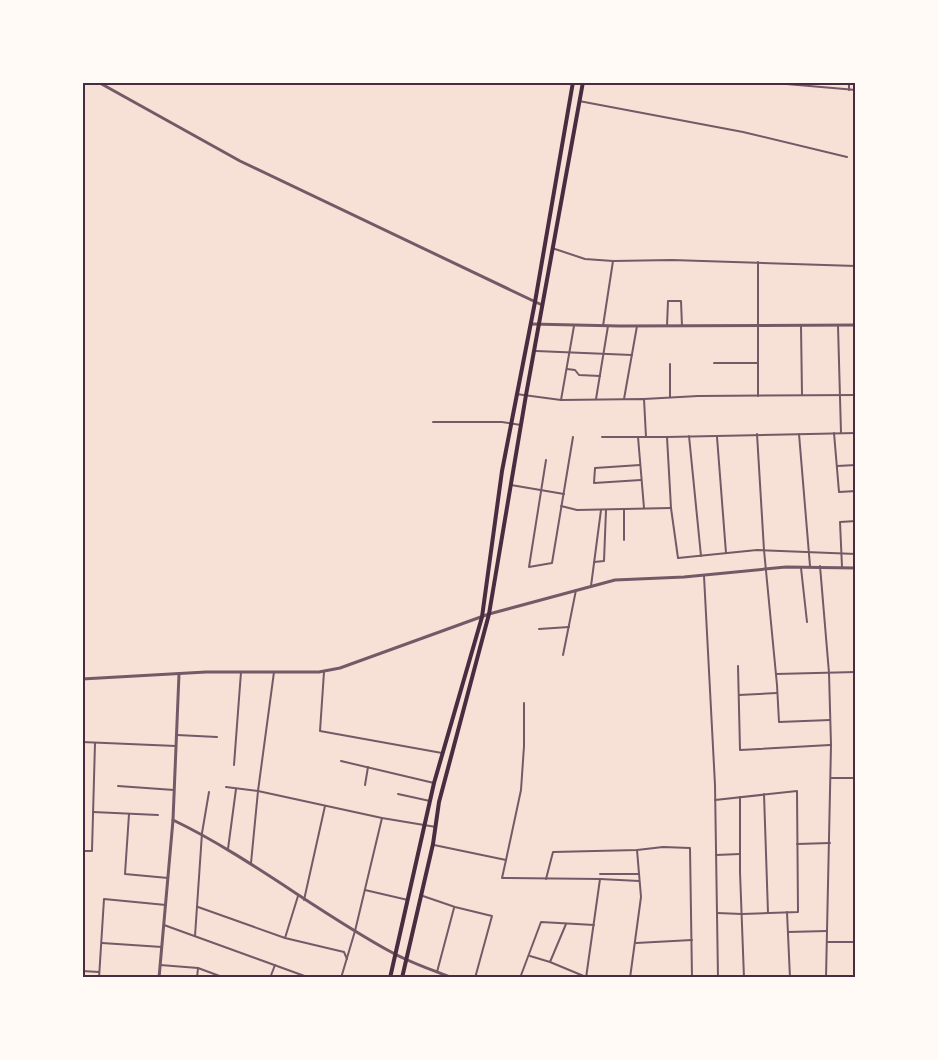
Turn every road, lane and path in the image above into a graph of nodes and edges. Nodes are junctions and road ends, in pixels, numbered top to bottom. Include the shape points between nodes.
1 (98, 82) edge
2 (573, 82) edge
3 (583, 82) edge
4 (763, 82) edge
5 (849, 82) edge
6 (797, 84) edge
7 (849, 90) junction
8 (855, 90) edge
9 (579, 101) junction
10 (847, 157) dead end
11 (553, 196) junction
12 (561, 198) junction
13 (552, 248) junction
14 (613, 261) junction
15 (758, 262) junction
16 (855, 266) edge
17 (535, 302) junction
18 (542, 305) junction
19 (531, 324) junction
20 (538, 325) junction
21 (855, 325) edge
22 (574, 326) junction
23 (605, 326) junction
24 (637, 326) junction
25 (667, 326) junction
26 (682, 326) junction
27 (759, 326) junction
28 (801, 326) junction
29 (838, 326) junction
30 (534, 351) junction
31 (569, 352) junction
32 (603, 354) junction
33 (632, 355) junction
34 (714, 363) dead end
35 (758, 363) junction
36 (670, 364) dead end
37 (566, 369) junction
38 (600, 376) junction
39 (516, 394) junction
40 (526, 395) junction
41 (802, 395) junction
42 (840, 395) junction
43 (855, 395) edge
44 (758, 396) junction
45 (670, 398) junction
46 (596, 399) junction
47 (624, 399) junction
48 (644, 399) junction
49 (561, 400) junction
50 (433, 422) dead end
51 (510, 423) junction
52 (521, 425) junction
53 (855, 432) edge
54 (834, 433) junction
55 (841, 433) junction
56 (757, 434) junction
57 (799, 434) junction
58 (717, 435) junction
59 (689, 436) junction
60 (573, 437) dead end
61 (602, 437) dead end
62 (638, 437) junction
63 (646, 437) junction
64 (667, 437) junction
65 (546, 460) dead end
66 (640, 465) junction
67 (855, 465) edge
68 (837, 466) junction
69 (641, 480) junction
70 (511, 485) junction
71 (542, 490) junction
72 (855, 491) edge
73 (564, 494) junction
74 (561, 506) junction
75 (644, 508) junction
76 (671, 508) junction
77 (624, 509) junction
78 (601, 510) junction
79 (606, 510) junction
80 (855, 521) edge
81 (624, 540) dead end
82 (764, 550) junction
83 (809, 551) junction
84 (726, 553) junction
85 (842, 553) junction
86 (855, 554) edge
87 (701, 556) junction
88 (594, 562) junction
89 (801, 566) junction
90 (810, 566) junction
91 (820, 566) junction
92 (842, 567) junction
93 (766, 568) junction
94 (855, 568) edge
95 (704, 574) junction
96 (591, 586) junction
97 (576, 590) junction
98 (489, 614) junction
99 (482, 617) junction
100 (807, 622) dead end
101 (569, 627) junction
102 (539, 628) dead end
103 (563, 655) dead end
104 (738, 666) dead end
105 (324, 671) junction
106 (241, 672) junction
107 (274, 672) junction
108 (855, 672) edge
109 (829, 673) junction
110 (179, 674) junction
111 (776, 674) junction
112 (82, 679) edge
113 (777, 693) junction
114 (739, 695) junction
115 (524, 703) dead end
116 (830, 720) junction
117 (177, 735) junction
118 (217, 737) dead end
119 (82, 742) edge
120 (95, 742) junction
121 (831, 745) junction
122 (176, 746) junction
123 (442, 753) junction
124 (341, 761) dead end
125 (234, 765) dead end
126 (368, 766) junction
127 (831, 778) junction
128 (855, 778) edge
129 (434, 783) junction
130 (365, 785) dead end
131 (118, 786) dead end
132 (226, 787) dead end
133 (237, 788) junction
134 (174, 790) junction
135 (258, 791) junction
136 (209, 792) dead end
137 (398, 794) dead end
138 (764, 794) junction
139 (740, 796) junction
140 (715, 800) junction
141 (430, 801) junction
142 (325, 806) junction
143 (93, 812) junction
144 (129, 814) junction
145 (158, 815) dead end
146 (382, 818) junction
147 (173, 819) junction
148 (425, 825) junction
149 (436, 827) junction
150 (202, 834) junction
151 (830, 843) junction
152 (433, 844) junction
153 (797, 844) junction
154 (228, 849) junction
155 (637, 850) junction
156 (82, 851) edge
157 (740, 854) junction
158 (716, 855) junction
159 (506, 860) junction
160 (251, 863) junction
161 (600, 874) dead end
162 (639, 874) junction
163 (168, 878) junction
164 (546, 879) junction
165 (600, 879) junction
166 (640, 881) junction
167 (365, 890) junction
168 (420, 895) junction
169 (298, 896) junction
170 (304, 900) junction
171 (408, 900) junction
172 (166, 905) junction
173 (198, 907) junction
174 (455, 907) junction
175 (787, 912) junction
176 (717, 913) junction
177 (768, 913) junction
178 (742, 914) junction
179 (566, 923) junction
180 (164, 925) junction
181 (594, 925) junction
182 (355, 931) junction
183 (788, 932) junction
184 (827, 932) junction
185 (195, 936) junction
186 (285, 938) junction
187 (692, 940) junction
188 (827, 942) junction
189 (855, 942) edge
190 (101, 943) junction
191 (636, 944) junction
192 (162, 947) junction
193 (396, 955) junction
194 (528, 956) junction
195 (406, 958) junction
196 (346, 959) junction
197 (550, 962) junction
198 (160, 965) junction
199 (275, 965) junction
200 (198, 968) junction
201 (82, 971) edge
202 (99, 972) junction
203 (437, 972) junction
204 (586, 977) edge
205 (99, 978) edge
206 (159, 978) edge
207 (197, 978) edge
208 (225, 978) edge
209 (270, 978) edge
210 (310, 978) edge
211 (341, 978) edge
212 (390, 978) edge
213 (402, 978) edge
214 (452, 978) edge
215 (475, 978) edge
216 (520, 978) edge
217 (630, 978) edge
218 (692, 978) edge
219 (718, 978) edge
220 (744, 978) edge
221 (790, 978) edge
222 (826, 978) edge

1 - 17 street via 240,161
2 - 11 main road
3 - 9 main road
4 - 6 street
5 - 7 street
6 - 7 street
7 - 8 street
9 - 10 street via 743,132
9 - 12 main road
11 - 12 main road
11 - 17 main road
12 - 13 main road
13 - 14 street via 585,259
13 - 18 main road
14 - 15 street
14 - 23 street
15 - 16 street
15 - 27 street
17 - 18 street
17 - 19 main road
18 - 20 main road
19 - 20 street
19 - 39 main road
20 - 22 street
20 - 30 main road
21 - 29 street
22 - 23 street
22 - 31 street
23 - 24 street
23 - 32 street
24 - 25 street
24 - 33 street
25 - 26 street
25 - 26 street via 668,301 681,301
26 - 27 street
27 - 28 street
27 - 35 street
28 - 29 street
28 - 41 street
29 - 42 street
30 - 31 street
30 - 40 main road
31 - 32 street
31 - 37 street
32 - 33 street
32 - 38 street
33 - 47 street
34 - 35 street
35 - 44 street
36 - 45 street
37 - 38 street via 579,375
37 - 49 street
38 - 46 street
39 - 40 street
39 - 51 main road
40 - 49 street
40 - 52 main road
41 - 42 street
41 - 44 street
42 - 43 street
42 - 55 street
44 - 45 street
45 - 48 street
46 - 47 street
46 - 49 street
47 - 48 street
48 - 63 street
50 - 51 street
51 - 52 street
51 - 99 main road
52 - 70 main road
53 - 55 street
54 - 55 street
54 - 57 street
54 - 68 street
56 - 57 street
56 - 58 street
56 - 82 street
57 - 83 street
58 - 59 street
58 - 84 street
59 - 64 street
59 - 87 street
60 - 73 street
61 - 62 street
62 - 63 street
62 - 66 street
63 - 64 street
64 - 76 street
65 - 71 street
66 - 69 street
66 - 69 street via 595,468 594,483
67 - 68 street
68 - 72 street via 840,492
69 - 75 street
70 - 71 street
70 - 98 main road
71 - 73 street
71 - 74 street via 528,567 552,563
73 - 74 street
74 - 78 street
75 - 76 street
75 - 77 street
76 - 87 street via 678,558
77 - 79 street
77 - 81 street
78 - 79 street
78 - 88 street
79 - 88 street via 604,561
80 - 85 street via 840,522
82 - 83 street
82 - 84 street
82 - 93 street
83 - 85 street
83 - 90 street
84 - 87 street
85 - 86 street
85 - 92 street
88 - 96 street
89 - 90 street
89 - 93 street
89 - 100 street
90 - 91 street
91 - 92 street
91 - 109 street
92 - 94 street
93 - 95 street
93 - 111 street
95 - 96 street via 615,580
95 - 140 street
96 - 97 street
97 - 98 street
97 - 101 street
98 - 99 street
98 - 149 main road via 450,756
99 - 105 street
99 - 123 main road
101 - 102 street
101 - 103 street
104 - 114 street
105 - 107 street
105 - 123 street via 320,731
106 - 107 street
106 - 110 street
106 - 125 street
107 - 135 street
108 - 109 street
109 - 111 street
109 - 116 street
110 - 112 street
110 - 117 street
111 - 113 street
113 - 114 street
113 - 116 street via 778,722
114 - 121 street via 740,750
115 - 159 street via 521,789
116 - 121 street
117 - 118 street
117 - 122 street
119 - 120 street
120 - 122 street
120 - 143 street
121 - 127 street
122 - 134 street
123 - 129 main road
124 - 126 street
126 - 129 street
126 - 130 street
127 - 128 street
127 - 151 street
129 - 141 main road
131 - 134 street
132 - 133 street
133 - 135 street
133 - 154 street
134 - 147 street
135 - 142 street
135 - 160 street
136 - 150 street
137 - 141 street
138 - 139 street
138 - 153 street via 797,791
138 - 177 street
139 - 140 street
139 - 157 street
140 - 158 street
141 - 148 main road
142 - 146 street
142 - 170 street
143 - 144 street
143 - 156 street via 92,851
144 - 145 street
144 - 163 street via 125,874
146 - 148 street
146 - 167 street
147 - 150 street
147 - 163 street
148 - 149 street
148 - 171 main road
149 - 152 main road
150 - 154 street
150 - 173 street
151 - 153 street
151 - 184 street
152 - 159 street
152 - 168 main road
153 - 175 street via 798,912
154 - 160 street
155 - 162 street
155 - 164 street via 553,852
155 - 187 street via 690,848
157 - 158 street
157 - 178 street
158 - 176 street
159 - 164 street via 502,878
160 - 169 street
161 - 162 street
162 - 166 street
163 - 172 street
164 - 165 street
165 - 166 street
165 - 181 street
166 - 191 street
167 - 171 street
167 - 182 street
168 - 174 street
168 - 195 main road
169 - 170 street
169 - 186 street
170 - 182 street
171 - 193 main road
172 - 180 street
172 - 190 street via 104,899
173 - 185 street
173 - 186 street
174 - 203 street
174 - 215 street via 492,916
175 - 177 street
175 - 183 street
176 - 178 street
176 - 219 street
177 - 178 street
178 - 220 street
179 - 181 street
179 - 194 street via 541,922
179 - 197 street
180 - 185 street
180 - 192 street
181 - 204 street
182 - 193 street
182 - 196 street
183 - 184 street
183 - 221 street
184 - 188 street
185 - 199 street
186 - 196 street via 344,952
187 - 191 street
187 - 218 street
188 - 189 street
188 - 222 street
190 - 192 street
190 - 202 street
191 - 217 street
192 - 198 street
193 - 195 street
193 - 212 main road
194 - 197 street
194 - 216 street
195 - 203 street
195 - 213 main road
196 - 211 street
197 - 204 street
198 - 200 street
198 - 206 street
199 - 209 street
199 - 210 street
200 - 207 street
200 - 208 street
201 - 202 street
202 - 205 street
203 - 214 street

